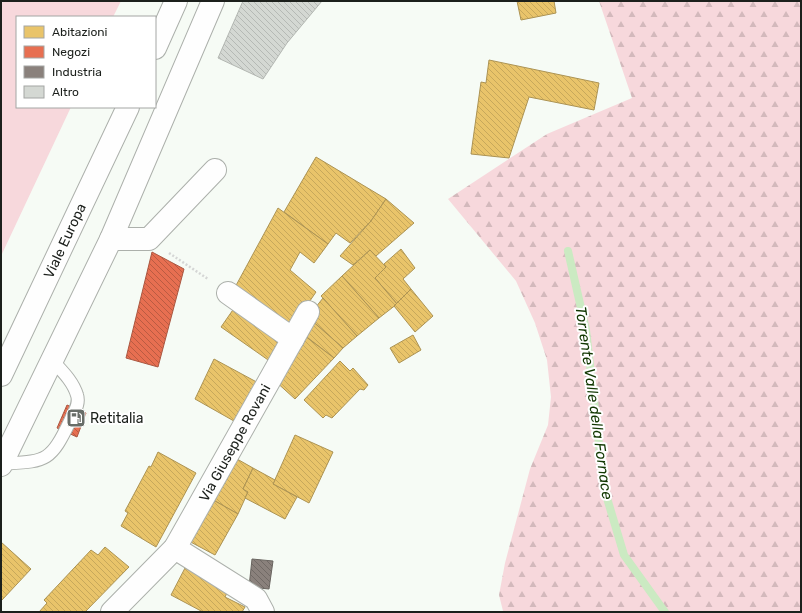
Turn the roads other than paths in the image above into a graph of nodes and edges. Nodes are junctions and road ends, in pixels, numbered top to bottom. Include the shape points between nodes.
1 (176, 1) edge
2 (213, 1) edge
3 (156, 46) edge
4 (128, 108) edge
5 (215, 170) dead end
6 (110, 239) junction
7 (228, 293) road end
8 (308, 312) dead end
9 (293, 339) junction
10 (52, 360) junction
11 (1, 375) edge
12 (1, 464) edge
13 (176, 548) junction
14 (112, 612) edge
15 (263, 612) edge

1 - 3 street
2 - 6 street
4 - 11 street, Viale Europa
5 - 6 street via 149,239
6 - 10 street
7 - 9 street
8 - 9 street, Via Giuseppe Rovani
9 - 13 street, Via Giuseppe Rovani
10 - 12 street
10 - 12 lane via 71,382 78,399 58,445 36,462
13 - 14 street, Via Giuseppe Rovani
13 - 15 street via 256,599

